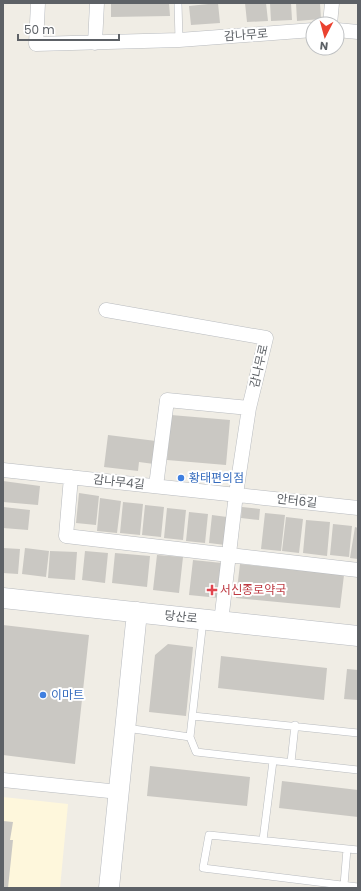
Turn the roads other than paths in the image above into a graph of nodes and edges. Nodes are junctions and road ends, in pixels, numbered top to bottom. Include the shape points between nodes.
1 (38, 3) edge
2 (97, 3) edge
3 (178, 3) edge
4 (332, 3) edge
5 (331, 16) edge
6 (305, 31) edge
7 (345, 31) edge
8 (358, 32) edge
9 (179, 40) junction
10 (95, 42) junction
11 (106, 310) dead end
12 (249, 408) junction
13 (3, 470) edge
14 (71, 477) junction
15 (156, 486) junction
16 (236, 494) junction
17 (358, 508) edge
18 (228, 554) junction
19 (358, 570) edge
20 (3, 598) edge
21 (137, 612) junction
22 (212, 621) junction
23 (358, 636) edge
24 (193, 716) junction
25 (295, 725) junction
26 (125, 728) junction
27 (358, 733) edge
28 (190, 737) junction
29 (273, 761) junction
30 (290, 762) junction
31 (358, 770) edge
32 (3, 780) edge
33 (119, 792) junction
34 (263, 840) junction
35 (348, 849) junction
36 (358, 850) edge
37 (344, 886) junction
38 (358, 887) edge
39 (109, 888) edge

1 - 10 street, 감나무로 via 36,44
2 - 10 street
3 - 9 lane
4 - 5 street
6 - 9 street, 감나무로
7 - 8 street
9 - 10 street, 감나무로
11 - 12 street, 감나무로 via 266,338
12 - 15 street via 166,400
12 - 16 street, 감나무로
13 - 14 street, 감나무4길
14 - 15 street, 감나무4길
14 - 18 street via 66,536
15 - 16 street, 감나무4길
16 - 17 street, 안터6길
16 - 18 street, 감나무로
18 - 19 street
18 - 22 street, 감나무로
20 - 21 street, 당산로
21 - 22 street, 당산로
21 - 26 street
22 - 23 street, 당산로
22 - 24 lane
24 - 25 lane
24 - 28 lane
25 - 27 lane
25 - 30 lane
26 - 28 lane
26 - 33 street
28 - 29 lane via 196,752
29 - 30 lane
29 - 34 lane
30 - 31 lane
32 - 33 street
33 - 39 street
34 - 35 lane
34 - 37 lane via 209,835 203,868
35 - 36 lane
35 - 37 lane
37 - 38 lane

